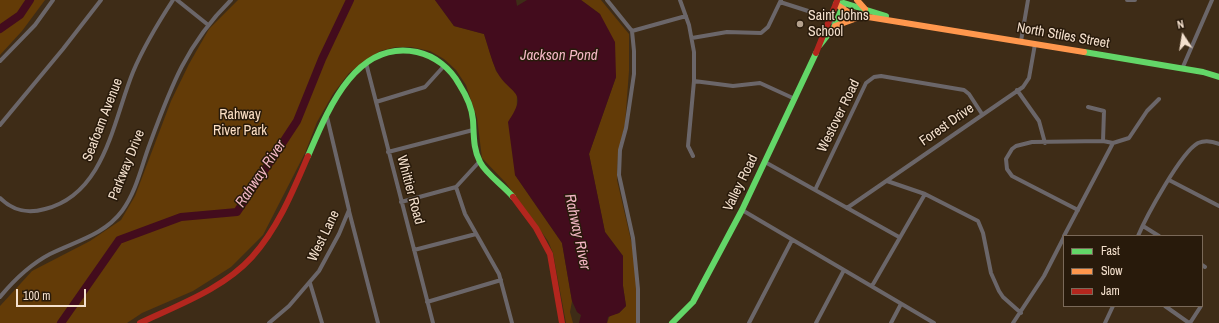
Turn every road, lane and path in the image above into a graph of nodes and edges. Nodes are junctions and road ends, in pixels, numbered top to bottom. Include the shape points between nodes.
1 (53, 0) edge
2 (101, 0) edge
3 (173, 0) edge
4 (177, 0) edge
5 (231, 0) edge
6 (607, 0) edge
7 (680, 0) edge
8 (857, 0) edge
9 (1028, 0) edge
10 (1127, 0) edge
11 (1135, 0) edge
12 (1212, 0) edge
13 (781, 1) edge
14 (837, 2) edge
15 (844, 4) edge
16 (868, 11) junction
17 (686, 16) junction
18 (862, 16) junction
19 (830, 18) junction
20 (902, 21) junction
21 (207, 24) junction
22 (835, 26) junction
23 (632, 31) junction
24 (692, 38) junction
25 (1021, 41) junction
26 (1035, 44) junction
27 (820, 45) junction
28 (0, 61) edge
29 (366, 63) junction
30 (444, 66) junction
31 (1182, 69) junction
32 (1219, 77) edge
33 (694, 81) junction
34 (1017, 90) junction
35 (795, 99) junction
36 (1158, 99) dead end
37 (376, 102) junction
38 (1088, 107) dead end
39 (982, 114) junction
40 (327, 116) junction
41 (0, 125) edge
42 (473, 130) junction
43 (1103, 141) junction
44 (1044, 143) junction
45 (1113, 143) junction
46 (1219, 144) edge
47 (388, 152) junction
48 (693, 156) dead end
49 (479, 162) junction
50 (766, 162) junction
51 (1169, 180) junction
52 (887, 181) junction
53 (456, 187) junction
54 (815, 190) junction
55 (925, 194) junction
56 (1, 200) edge
57 (401, 202) junction
58 (1219, 206) edge
59 (847, 208) junction
60 (349, 210) junction
61 (742, 210) junction
62 (1078, 210) junction
63 (1142, 226) junction
64 (476, 234) junction
65 (1065, 235) edge
66 (1138, 235) edge
67 (1157, 235) edge
68 (899, 237) junction
69 (1063, 238) edge
70 (792, 240) junction
71 (414, 250) junction
72 (844, 270) junction
73 (501, 280) junction
74 (310, 283) junction
75 (872, 286) junction
76 (0, 298) edge
77 (427, 302) junction
78 (902, 304) junction
79 (1112, 307) edge
80 (1166, 307) edge
81 (1200, 307) edge
82 (1021, 312) junction
83 (140, 323) edge
84 (269, 323) edge
85 (322, 323) edge
86 (378, 323) edge
87 (433, 323) edge
88 (512, 323) edge
89 (562, 323) edge
90 (638, 323) edge
91 (672, 323) edge
92 (749, 323) edge
93 (816, 323) edge
94 (891, 323) edge
95 (934, 323) edge
96 (1013, 323) edge
97 (1104, 323) edge
98 (1190, 323) edge

1 - 28 street via 35,25
2 - 41 street
3 - 56 street, Seafoam Avenue via 146,43 99,165 87,183 63,202 38,211 20,211
4 - 21 street
5 - 21 street, Parkway Drive
6 - 23 street
7 - 17 street
8 - 16 street
9 - 25 street
10 - 11 street
12 - 31 street
13 - 19 street
13 - 24 street via 768,27 761,33 727,32
14 - 15 street, North Stiles Street
14 - 19 street, Valley Road
15 - 16 street, North Stiles Street
15 - 18 street, North Stiles Street
15 - 22 street, Valley Road
16 - 20 street, North Stiles Street
17 - 23 street
17 - 24 street
18 - 20 street, North Stiles Street
18 - 22 street
19 - 22 street
19 - 27 street, Valley Road
20 - 25 street, North Stiles Street
21 - 76 street, Parkway Drive via 171,85 134,189 121,211 103,229 87,239 50,255 31,267
22 - 27 street, Valley Road
23 - 90 street via 634,74 620,150 619,175 633,238
24 - 33 street
25 - 26 street, North Stiles Street
26 - 31 street, North Stiles Street
26 - 34 street, Forest Drive via 1030,78
27 - 35 street, Valley Road
29 - 30 street via 387,53 407,50 425,54
29 - 37 street, Whittier Road
29 - 40 street via 340,91
30 - 37 street via 425,87
30 - 42 street via 459,82 464,92 472,112
31 - 32 street, North Stiles Street
33 - 35 street via 733,86 760,83
33 - 48 street via 688,146
34 - 39 street, Forest Drive
34 - 44 street via 1039,121
35 - 50 street, Valley Road
36 - 45 street via 1129,138
37 - 47 street, Whittier Road
38 - 43 street via 1104,111
39 - 52 street, Forest Drive
39 - 54 street, Westover Road via 969,94 958,88 874,77 866,83
40 - 60 street, West Lane
40 - 83 street via 281,215 262,245 238,269 208,290
42 - 47 street
42 - 49 street
43 - 44 street
43 - 45 street
44 - 62 street via 1022,144 1012,149 1006,159 1008,173
45 - 62 street
46 - 51 street via 1208,141 1196,144
47 - 57 street, Whittier Road
49 - 53 street
49 - 89 street via 524,211 547,248 554,271
50 - 54 street
50 - 61 street, Valley Road
51 - 58 street
51 - 63 street
52 - 55 street
52 - 59 street, Forest Drive
53 - 57 street
53 - 64 street via 463,209
54 - 59 street
55 - 68 street
55 - 82 street via 978,221 999,291
57 - 71 street, Whittier Road
59 - 68 street
60 - 74 street, West Lane via 332,249
60 - 86 street
61 - 70 street
61 - 91 street, Valley Road via 693,302
62 - 65 street
63 - 66 street
63 - 67 street
64 - 71 street
64 - 73 street
68 - 75 street
69 - 82 street via 1044,276
70 - 72 street
70 - 92 street
71 - 77 street, Whittier Road
72 - 75 street
72 - 93 street
73 - 77 street
73 - 88 street
74 - 84 street, West Lane via 290,306
74 - 85 street
75 - 78 street
77 - 87 street, Whittier Road
78 - 94 street
78 - 95 street
79 - 97 street
80 - 98 street
81 - 98 street
82 - 96 street

